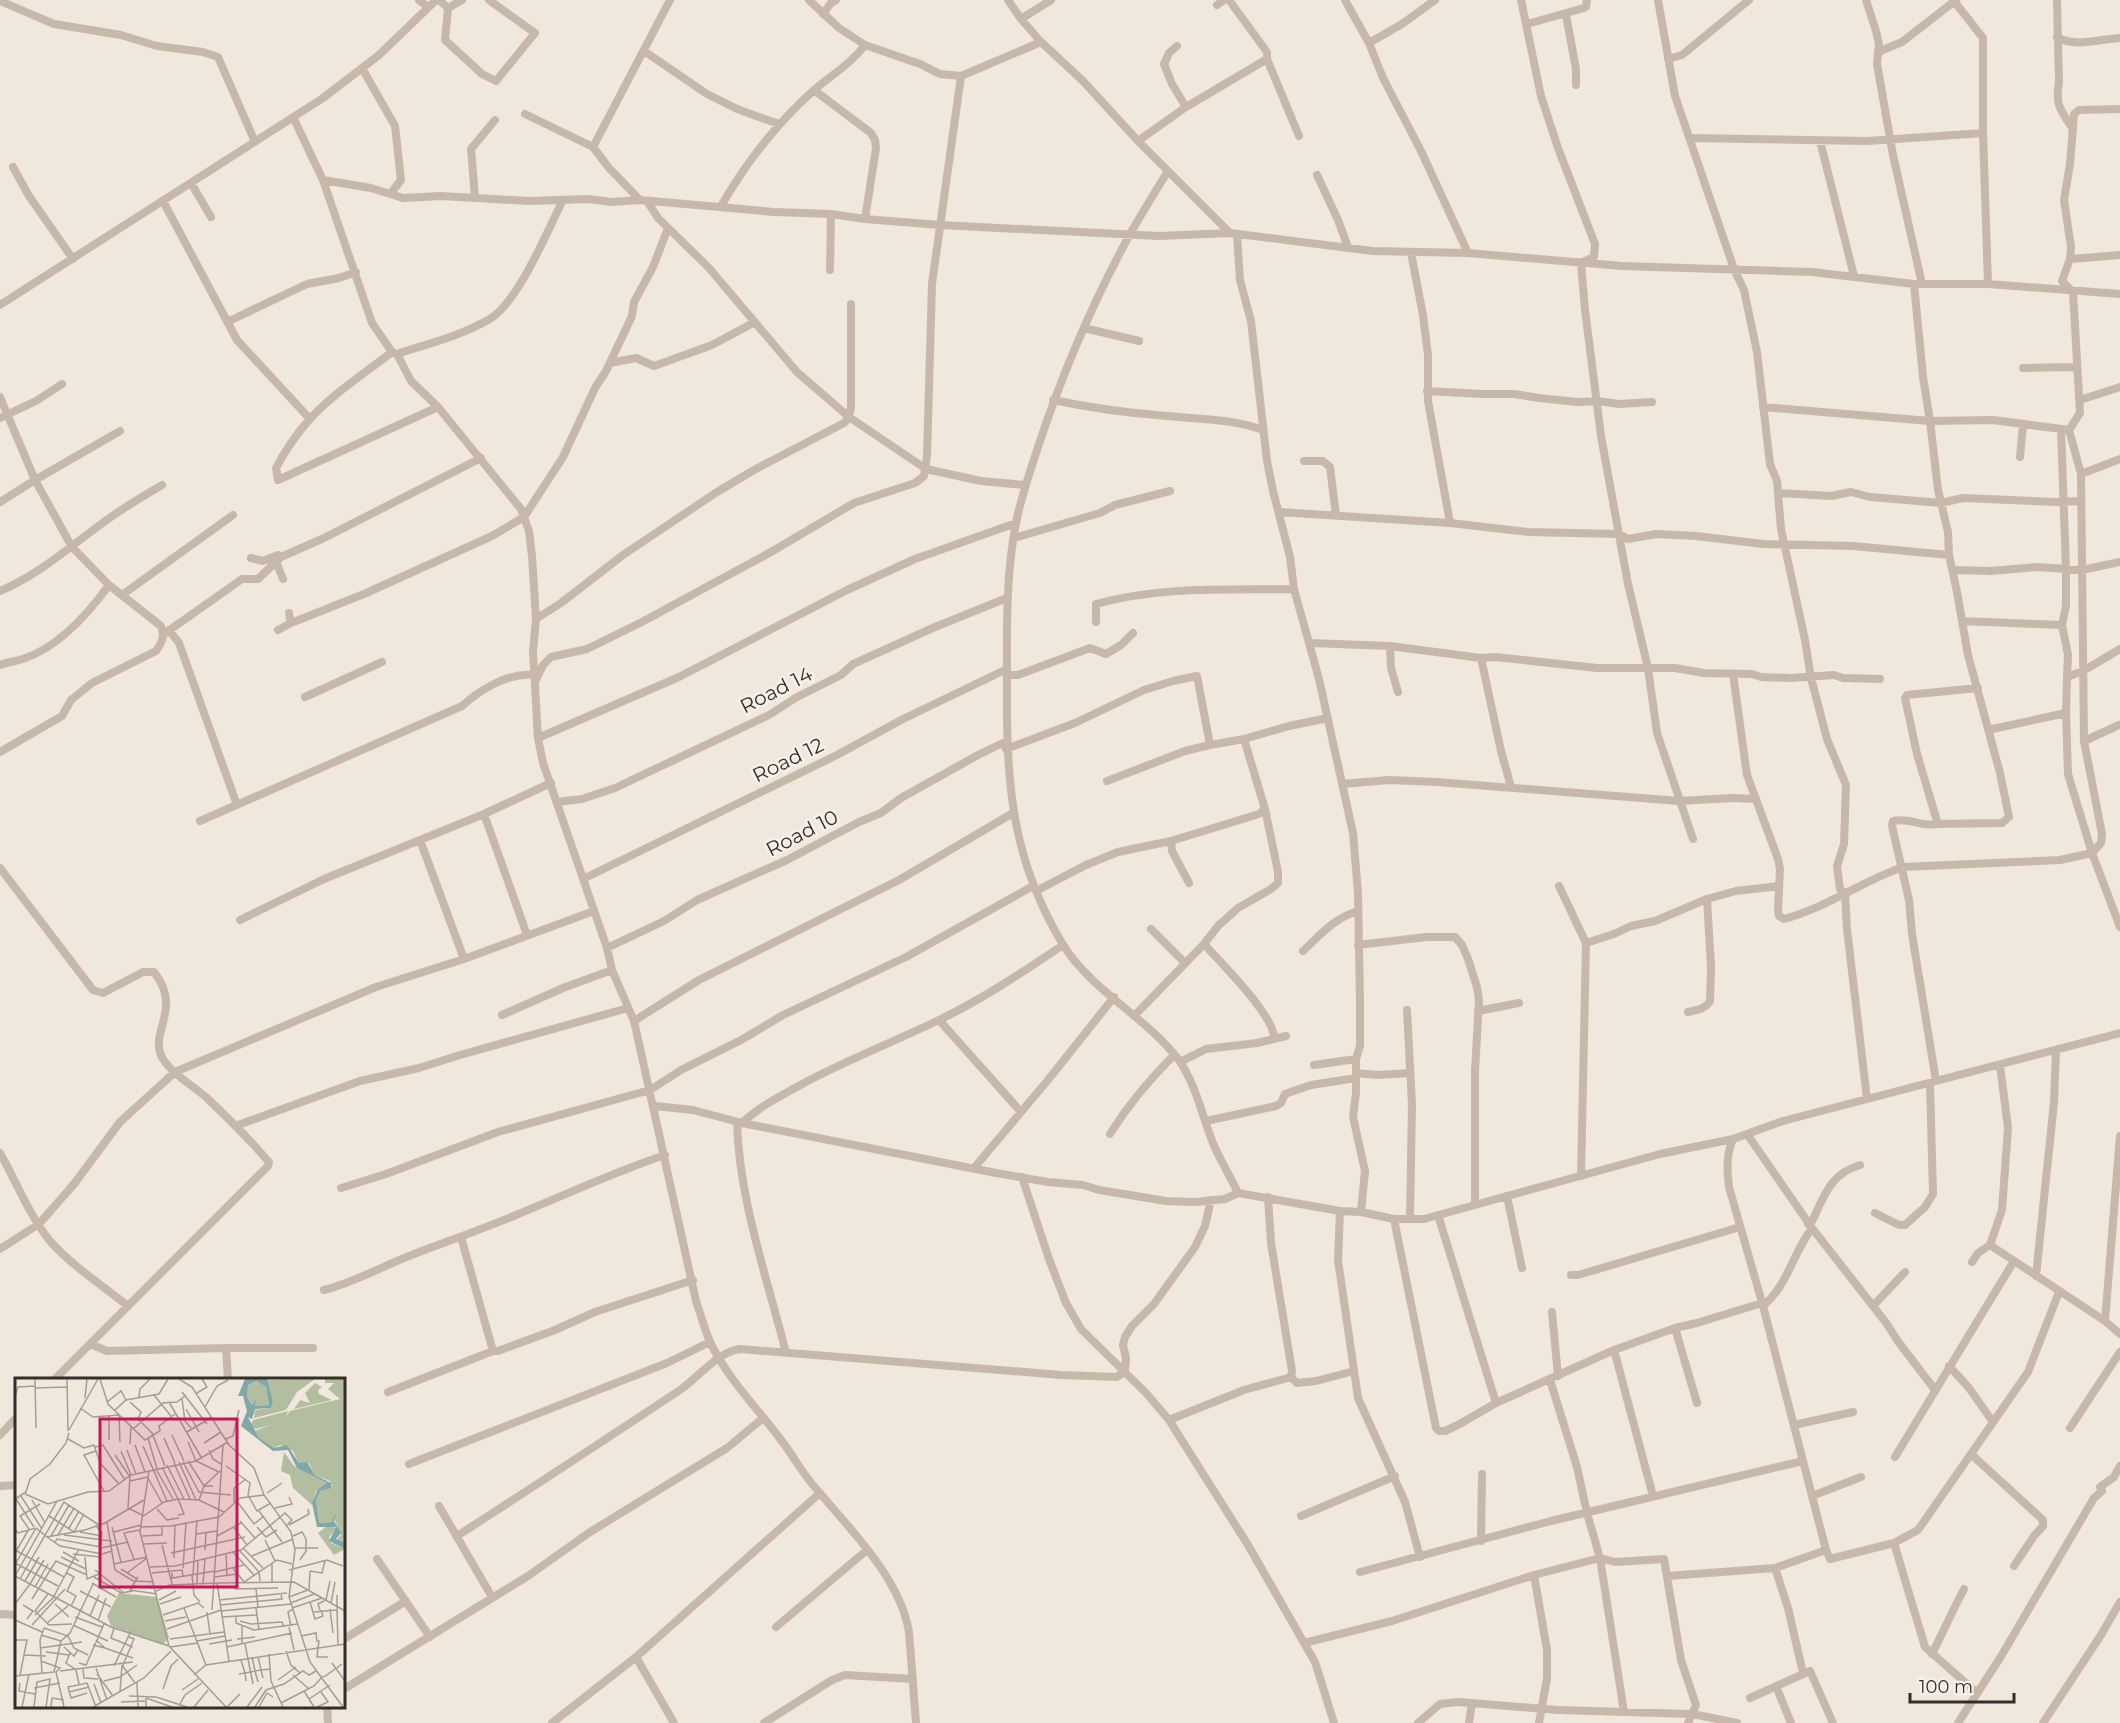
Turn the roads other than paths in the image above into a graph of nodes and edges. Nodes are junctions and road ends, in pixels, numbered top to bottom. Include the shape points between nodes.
1 (419, 0) edge
2 (438, 0) edge
3 (462, 0) edge
4 (489, 0) edge
5 (670, 0) edge
6 (809, 0) edge
7 (836, 0) edge
8 (1008, 0) edge
9 (1052, 0) edge
10 (1345, 0) edge
11 (1435, 0) edge
12 (1521, 0) edge
13 (1587, 0) edge
14 (1658, 0) edge
15 (1749, 0) edge
16 (1866, 0) edge
17 (2057, 0) edge
18 (0, 1) edge
19 (1955, 1) edge
20 (1223, 2) edge
21 (428, 8) junction
22 (448, 8) junction
23 (823, 14) junction
24 (1566, 15) junction
25 (1021, 19) junction
26 (1527, 24) junction
27 (2057, 37) junction
28 (2120, 38) edge
29 (1041, 42) junction
30 (1369, 43) junction
31 (865, 45) junction
32 (1177, 46) dead end
33 (644, 51) junction
34 (1878, 52) junction
35 (1267, 59) junction
36 (1668, 59) junction
37 (362, 68) junction
38 (961, 76) junction
39 (1576, 85) dead end
40 (814, 90) junction
41 (1186, 107) junction
42 (2120, 109) edge
43 (525, 114) dead end
44 (293, 117) junction
45 (495, 120) dead end
46 (779, 124) junction
47 (2071, 126) junction
48 (1983, 133) junction
49 (1299, 136) dead end
50 (1690, 138) junction
51 (1891, 139) junction
52 (1138, 141) junction
53 (1821, 141) junction
54 (255, 142) junction
55 (593, 147) junction
56 (13, 167) dead end
57 (1167, 171) junction
58 (1317, 175) dead end
59 (323, 180) junction
60 (191, 183) junction
61 (391, 193) junction
62 (475, 197) junction
63 (563, 200) junction
64 (643, 200) junction
65 (163, 201) junction
66 (721, 206) junction
67 (831, 214) junction
68 (211, 217) dead end
69 (865, 219) junction
70 (940, 225) junction
71 (668, 228) junction
72 (1130, 233) junction
73 (1233, 234) junction
74 (1348, 247) junction
75 (1411, 253) junction
76 (1468, 253) junction
77 (2120, 255) edge
78 (73, 259) junction
79 (2070, 259) junction
80 (1581, 263) junction
81 (1734, 269) junction
82 (830, 270) dead end
83 (356, 272) junction
84 (1854, 276) junction
85 (1918, 284) junction
86 (1988, 284) junction
87 (2073, 292) junction
88 (2120, 294) edge
89 (851, 304) dead end
90 (0, 305) edge
91 (227, 322) junction
92 (755, 322) junction
93 (1084, 328) junction
94 (1140, 341) dead end
95 (395, 353) junction
96 (610, 363) junction
97 (2076, 367) junction
98 (2023, 368) dead end
99 (62, 384) dead end
100 (2120, 387) edge
101 (1427, 391) junction
102 (0, 398) edge
103 (1053, 400) junction
104 (2080, 400) junction
105 (1598, 401) junction
106 (1652, 402) dead end
107 (438, 407) junction
108 (1763, 407) junction
109 (3, 417) edge
110 (849, 417) junction
111 (310, 419) junction
112 (1930, 421) junction
113 (2023, 425) junction
114 (1263, 430) junction
115 (2065, 430) junction
116 (120, 431) dead end
117 (2020, 457) dead end
118 (481, 458) junction
119 (2120, 459) edge
120 (1304, 461) dead end
121 (926, 469) junction
122 (2081, 474) junction
123 (35, 480) junction
124 (162, 485) dead end
125 (1025, 485) junction
126 (1170, 491) dead end
127 (1778, 493) junction
128 (2081, 501) junction
129 (0, 502) edge
130 (2064, 502) junction
131 (1941, 503) junction
132 (1279, 512) junction
133 (233, 515) dead end
134 (1336, 515) junction
135 (524, 516) junction
136 (1016, 523) junction
137 (1450, 523) junction
138 (1619, 534) junction
139 (1014, 538) junction
140 (1784, 545) junction
141 (72, 547) junction
142 (1948, 555) junction
143 (251, 558) dead end
144 (279, 560) junction
145 (2120, 562) edge
146 (2066, 569) junction
147 (1953, 570) junction
148 (2082, 570) junction
149 (283, 579) dead end
150 (109, 585) junction
151 (1294, 589) junction
152 (0, 591) edge
153 (122, 595) junction
154 (1007, 598) junction
155 (289, 613) dead end
156 (536, 619) junction
157 (1962, 621) junction
158 (1096, 622) dead end
159 (291, 623) junction
160 (2062, 625) junction
161 (278, 630) dead end
162 (166, 632) junction
163 (1133, 633) dead end
164 (1310, 643) junction
165 (1390, 646) junction
166 (2120, 649) edge
167 (1481, 658) junction
168 (382, 662) dead end
169 (0, 664) edge
170 (1648, 668) junction
171 (2083, 671) junction
172 (1007, 672) junction
173 (1733, 674) junction
174 (2067, 677) junction
175 (535, 678) junction
176 (1811, 678) junction
177 (1880, 679) dead end
178 (1978, 688) junction
179 (1398, 692) dead end
180 (305, 698) dead end
181 (2066, 713) junction
182 (1328, 718) junction
183 (2119, 725) edge
184 (1989, 730) junction
185 (538, 738) junction
186 (1244, 740) junction
187 (2084, 741) junction
188 (1007, 745) junction
189 (1210, 745) junction
190 (0, 752) edge
191 (1107, 781) dead end
192 (551, 783) junction
193 (1342, 784) junction
194 (1511, 787) junction
195 (1754, 799) junction
196 (1679, 801) junction
197 (557, 802) junction
198 (237, 805) junction
199 (1013, 813) junction
200 (1264, 813) junction
201 (484, 814) junction
202 (200, 822) dead end
203 (1935, 824) junction
204 (1693, 839) dead end
205 (420, 840) junction
206 (1171, 841) junction
207 (2092, 853) junction
208 (1903, 867) junction
209 (0, 868) edge
210 (583, 879) junction
211 (1188, 883) dead end
212 (1559, 886) dead end
213 (1779, 886) junction
214 (1035, 888) junction
215 (1845, 894) junction
216 (1707, 899) junction
217 (594, 911) junction
218 (1358, 911) junction
219 (240, 920) dead end
220 (2120, 927) edge
221 (1151, 929) dead end
222 (528, 935) junction
223 (1586, 942) junction
224 (1204, 944) junction
225 (1063, 945) junction
226 (1358, 945) junction
227 (607, 948) junction
228 (1303, 951) dead end
229 (464, 959) junction
230 (1185, 962) junction
231 (612, 970) junction
232 (1114, 997) junction
233 (1519, 1003) dead end
234 (628, 1008) junction
235 (1407, 1010) dead end
236 (1478, 1011) junction
237 (1688, 1012) dead end
238 (502, 1015) dead end
239 (1134, 1016) junction
240 (939, 1020) junction
241 (634, 1021) junction
242 (2120, 1033) edge
243 (1286, 1036) dead end
244 (1274, 1039) junction
245 (2056, 1050) junction
246 (1174, 1055) junction
247 (1356, 1059) junction
248 (1180, 1062) junction
249 (1314, 1065) dead end
250 (2000, 1065) junction
251 (175, 1072) junction
252 (1410, 1073) junction
253 (1356, 1076) junction
254 (1933, 1082) junction
255 (650, 1090) junction
256 (1867, 1099) junction
257 (655, 1106) junction
258 (1022, 1112) junction
259 (1206, 1121) junction
260 (740, 1123) junction
261 (235, 1126) junction
262 (1110, 1134) dead end
263 (1747, 1134) junction
264 (2120, 1136) edge
265 (1733, 1138) junction
266 (0, 1152) edge
267 (665, 1155) junction
268 (1860, 1165) dead end
269 (974, 1168) junction
270 (1581, 1176) junction
271 (1022, 1177) junction
272 (341, 1188) dead end
273 (1238, 1193) junction
274 (1507, 1196) junction
275 (1268, 1197) junction
276 (1211, 1200) junction
277 (1475, 1204) junction
278 (1340, 1211) junction
279 (1361, 1212) junction
280 (1875, 1213) dead end
281 (1438, 1215) junction
282 (1394, 1219) junction
283 (1410, 1220) junction
284 (39, 1224) junction
285 (1810, 1226) junction
286 (1740, 1227) junction
287 (460, 1237) junction
288 (1990, 1245) junction
289 (0, 1249) edge
290 (2014, 1261) junction
291 (1972, 1262) dead end
292 (1522, 1268) dead end
293 (1905, 1272) dead end
294 (1571, 1275) dead end
295 (2036, 1276) junction
296 (693, 1280) junction
297 (324, 1290) dead end
298 (2059, 1292) junction
299 (1762, 1305) junction
300 (128, 1306) junction
301 (1873, 1306) junction
302 (1552, 1312) dead end
303 (2105, 1321) junction
304 (1675, 1328) junction
305 (2120, 1334) edge
306 (710, 1342) junction
307 (90, 1344) junction
308 (226, 1348) junction
309 (313, 1348) dead end
310 (1614, 1350) junction
311 (493, 1351) junction
312 (2120, 1352) edge
313 (786, 1353) junction
314 (719, 1359) junction
315 (1949, 1366) junction
316 (1125, 1371) junction
317 (1354, 1371) junction
318 (1558, 1376) junction
319 (1291, 1377) junction
320 (56, 1378) edge
321 (228, 1378) edge
322 (1550, 1380) junction
323 (1935, 1390) junction
324 (388, 1392) dead end
325 (1496, 1403) junction
326 (1697, 1403) dead end
327 (1853, 1412) dead end
328 (763, 1418) junction
329 (15, 1419) edge
330 (1169, 1420) junction
331 (1993, 1422) junction
332 (1794, 1425) junction
333 (2070, 1428) dead end
334 (0, 1435) edge
335 (1972, 1455) junction
336 (1895, 1457) dead end
337 (1803, 1461) junction
338 (409, 1464) dead end
339 (2120, 1466) edge
340 (1482, 1474) dead end
341 (1395, 1476) junction
342 (1862, 1477) dead end
343 (820, 1493) junction
344 (1653, 1496) junction
345 (1812, 1496) junction
346 (439, 1506) dead end
347 (1587, 1513) junction
348 (1301, 1516) dead end
349 (457, 1536) junction
350 (1481, 1541) junction
351 (1894, 1544) junction
352 (867, 1551) junction
353 (1826, 1551) junction
354 (1420, 1557) junction
355 (1600, 1558) junction
356 (377, 1559) dead end
357 (2013, 1566) dead end
358 (1775, 1568) junction
359 (1360, 1572) dead end
360 (1534, 1575) junction
361 (1668, 1576) junction
362 (1965, 1589) dead end
363 (492, 1597) junction
364 (406, 1601) junction
365 (2120, 1602) edge
366 (0, 1614) edge
367 (15, 1615) edge
368 (776, 1627) dead end
369 (430, 1637) junction
370 (345, 1638) edge
371 (1304, 1643) junction
372 (1932, 1654) junction
373 (636, 1657) junction
374 (1803, 1674) junction
375 (913, 1679) junction
376 (1776, 1686) junction
377 (345, 1688) edge
378 (1977, 1693) junction
379 (1750, 1698) dead end
380 (1472, 1703) junction
381 (327, 1708) edge
382 (1542, 1709) junction
383 (1620, 1712) junction
384 (1692, 1714) junction
385 (770, 1722) edge
386 (328, 1723) edge
387 (552, 1723) edge
388 (674, 1723) edge
389 (916, 1723) edge
390 (1334, 1723) edge
391 (1419, 1723) edge
392 (1469, 1723) edge
393 (1539, 1723) edge
394 (1614, 1723) edge
395 (1688, 1723) edge
396 (1737, 1723) edge
397 (1791, 1723) edge
398 (1833, 1723) edge
399 (1958, 1723) edge
400 (2043, 1723) edge

1 - 21 street
2 - 21 street
2 - 22 street
3 - 22 street
4 - 22 street via 535,33 496,81 482,74 445,40
5 - 33 street
6 - 23 street
7 - 23 street
8 - 25 street
9 - 25 street
10 - 30 street
11 - 30 street
12 - 26 street
13 - 24 street via 1586,7
14 - 36 street
15 - 36 street via 1682,55
16 - 34 street
17 - 27 street
18 - 54 street via 54,24 218,57
19 - 34 street via 1902,42
19 - 48 street via 1983,38
20 - 35 street via 1267,52
21 - 37 street
23 - 31 street
24 - 26 street
24 - 39 street
25 - 29 street
26 - 80 street via 1541,96 1595,244 1594,257
27 - 28 street via 2083,42
27 - 47 street via 2057,93 2060,111
29 - 38 street
29 - 52 street
30 - 76 street
31 - 38 street via 940,74
31 - 40 street via 856,57
32 - 41 street via 1164,64
33 - 46 street via 707,94
33 - 55 street
34 - 51 street
35 - 41 street
35 - 49 street
36 - 50 street via 1675,96
37 - 44 street
37 - 61 street via 397,134 401,180
38 - 70 street
40 - 46 street
40 - 69 street via 875,140
41 - 52 street
42 - 47 street via 2079,110
43 - 55 street
44 - 54 street
44 - 59 street
45 - 62 street via 471,148
46 - 66 street via 740,173
47 - 79 street via 2064,200
48 - 51 street
48 - 86 street
50 - 53 street
50 - 81 street
51 - 53 street
51 - 85 street
52 - 57 street
53 - 84 street
54 - 60 street
55 - 64 street
56 - 78 street
57 - 72 street
57 - 73 street
58 - 74 street
59 - 61 street
59 - 83 street
60 - 65 street
60 - 68 street
61 - 62 street via 403,198
62 - 63 street
63 - 64 street
63 - 95 street via 516,293 490,320
64 - 66 street
64 - 71 street
65 - 78 street
65 - 91 street
66 - 67 street
67 - 69 street
67 - 82 street
69 - 70 street
70 - 72 street
70 - 121 street via 932,284
71 - 92 street
71 - 96 street
72 - 73 street
72 - 93 street
73 - 74 street
73 - 114 street via 1251,321
74 - 75 street
75 - 76 street
75 - 101 street via 1424,315
76 - 80 street
77 - 79 street
78 - 90 street
79 - 87 street via 2062,281
80 - 81 street
80 - 105 street
81 - 84 street
81 - 108 street via 1748,307
83 - 91 street via 307,284
83 - 95 street via 372,323
84 - 85 street
85 - 86 street
85 - 112 street via 1923,377
86 - 87 street
87 - 88 street
87 - 97 street
89 - 110 street
91 - 111 street via 237,340
92 - 96 street via 712,345 654,366 636,358
92 - 110 street via 797,372
93 - 94 street
93 - 103 street
95 - 107 street via 411,381
95 - 111 street via 334,396
96 - 135 street via 562,457
97 - 98 street
97 - 104 street
99 - 109 street
100 - 104 street
101 - 105 street via 1514,393
101 - 137 street
102 - 109 street
103 - 114 street via 1089,408 1245,424
103 - 125 street
104 - 115 street via 2080,413
105 - 106 street
105 - 138 street
107 - 111 street via 278,480 276,468
107 - 118 street
108 - 112 street
108 - 127 street
109 - 123 street
110 - 121 street
110 - 156 street via 717,492
112 - 113 street via 1993,420
112 - 131 street
113 - 115 street
113 - 117 street
114 - 132 street
115 - 122 street
115 - 130 street
116 - 123 street
118 - 135 street
118 - 144 street
119 - 122 street
120 - 134 street via 1323,461 1330,467
121 - 125 street via 981,481
121 - 175 street via 921,480 854,503 642,622 587,649 551,657
122 - 128 street
123 - 129 street
123 - 141 street
124 - 141 street
125 - 136 street
126 - 139 street
127 - 131 street via 1831,496 1851,492
127 - 140 street
128 - 130 street
128 - 148 street
130 - 131 street via 1963,498
130 - 146 street
131 - 142 street via 1948,532
132 - 134 street
132 - 151 street
133 - 153 street
134 - 137 street
135 - 156 street via 532,556
135 - 159 street via 492,536
136 - 139 street
136 - 185 street via 915,559 679,677
137 - 138 street via 1528,532
138 - 140 street via 1628,539 1656,534
138 - 170 street
139 - 154 street
140 - 142 street via 1853,546
140 - 176 street
141 - 150 street
141 - 152 street
142 - 147 street
143 - 144 street via 263,561 278,555
144 - 149 street
144 - 162 street via 258,579 242,579
145 - 148 street
146 - 147 street
146 - 148 street
146 - 160 street
147 - 157 street
148 - 171 street
150 - 153 street
150 - 169 street via 69,632 24,659
151 - 158 street via 1140,593 1096,604
151 - 164 street
153 - 162 street
154 - 172 street
154 - 197 street, Road 14 via 853,664 841,675 769,715 615,788
155 - 159 street
156 - 175 street
157 - 160 street
157 - 178 street
159 - 161 street
160 - 174 street via 2068,655
162 - 190 street via 156,651 92,683 71,700 62,716
162 - 198 street via 179,644
163 - 172 street, Road 12 via 1106,654 1090,648 1018,675
164 - 165 street
164 - 182 street
165 - 167 street
165 - 179 street
166 - 171 street
167 - 170 street via 1597,668
167 - 194 street
168 - 180 street
170 - 173 street
170 - 196 street via 1657,733
171 - 174 street
171 - 187 street
172 - 188 street
172 - 210 street, Road 12 via 903,719
173 - 176 street
173 - 195 street via 1743,758
174 - 181 street
175 - 185 street
175 - 198 street via 518,675 494,685 462,705
176 - 177 street via 1834,675
176 - 215 street via 1824,730 1846,785 1844,844 1837,866 1840,888
178 - 184 street
178 - 203 street via 1905,698 1917,754 1937,816
181 - 184 street
181 - 207 street via 2068,774
182 - 186 street
182 - 193 street
183 - 187 street
184 - 203 street via 2008,817 2002,823
185 - 192 street
186 - 189 street
186 - 200 street
187 - 207 street via 2102,834 2101,843
188 - 189 street, Road 10 via 1084,719 1144,690 1197,676
188 - 199 street
188 - 227 street, Road 10 via 978,755 881,813 697,900
189 - 191 street via 1175,754
192 - 197 street
192 - 201 street
193 - 194 street via 1389,780
193 - 218 street via 1353,833
194 - 196 street
195 - 196 street
195 - 213 street via 1778,859
196 - 204 street
197 - 210 street
198 - 202 street
199 - 214 street
199 - 241 street via 899,880 699,980
200 - 206 street
200 - 224 street via 1278,882 1238,908
201 - 205 street
201 - 222 street
203 - 208 street via 1893,820
205 - 219 street via 324,879
205 - 229 street
206 - 211 street
206 - 214 street via 1118,852
207 - 208 street via 2060,860
207 - 220 street
208 - 215 street
208 - 254 street
209 - 251 street via 93,990 103,993 143,972 154,972 167,997 159,1050
210 - 217 street
212 - 223 street
213 - 215 street via 1779,916 1784,919
213 - 216 street
214 - 225 street
214 - 255 street via 906,957 783,1015
215 - 256 street
216 - 223 street via 1655,921
216 - 237 street via 1710,1001 1702,1009
217 - 222 street
217 - 227 street
218 - 226 street
218 - 228 street via 1333,922
221 - 230 street
222 - 229 street
223 - 270 street
224 - 230 street
224 - 244 street via 1272,1025
225 - 232 street
225 - 240 street
226 - 236 street via 1455,937 1462,945 1477,987
226 - 247 street via 1360,1046
227 - 231 street
229 - 251 street via 376,987
230 - 239 street
231 - 234 street
231 - 238 street
232 - 239 street
232 - 258 street
233 - 236 street
234 - 241 street
234 - 261 street via 360,1081
235 - 252 street
236 - 277 street
239 - 246 street
240 - 258 street
240 - 260 street via 833,1067
241 - 255 street
242 - 245 street
243 - 244 street
244 - 248 street via 1206,1049
245 - 250 street
245 - 295 street
246 - 248 street
246 - 262 street via 1125,1109
247 - 249 street
247 - 253 street
248 - 259 street
250 - 254 street
250 - 288 street via 2008,1128 2002,1210
251 - 261 street
251 - 284 street via 120,1122
252 - 253 street
252 - 283 street
253 - 259 street via 1285,1094 1276,1106
253 - 279 street via 1354,1124 1365,1171
254 - 256 street
254 - 280 street via 1933,1194 1905,1225
255 - 257 street
255 - 272 street via 498,1131
256 - 263 street
257 - 260 street via 693,1110
257 - 267 street
258 - 269 street
259 - 273 street
260 - 269 street
260 - 313 street via 738,1144 750,1218
261 - 300 street via 269,1162 268,1166
263 - 265 street
263 - 285 street
264 - 303 street
265 - 270 street
265 - 286 street via 1727,1167
266 - 284 street
267 - 287 street
267 - 296 street
268 - 285 street via 1847,1169 1834,1180
269 - 271 street
270 - 274 street
271 - 276 street via 1166,1201
271 - 316 street via 1066,1303 1081,1329
273 - 275 street
273 - 276 street
274 - 277 street
274 - 292 street
275 - 278 street
275 - 319 street
276 - 316 street via 1195,1247 1125,1337
277 - 281 street
278 - 279 street
278 - 317 street via 1338,1260
279 - 282 street
281 - 283 street
281 - 325 street
282 - 283 street
282 - 325 street via 1436,1428 1445,1431
284 - 289 street
284 - 300 street via 60,1251
285 - 299 street via 1788,1275 1774,1297
285 - 301 street
286 - 294 street
286 - 299 street
287 - 297 street
287 - 311 street
288 - 290 street
288 - 291 street
290 - 295 street
290 - 315 street
293 - 301 street
295 - 298 street
296 - 306 street
296 - 311 street
298 - 303 street
298 - 331 street via 2028,1372
299 - 304 street
299 - 332 street
300 - 307 street
301 - 323 street
302 - 318 street
303 - 305 street
304 - 310 street
304 - 326 street
306 - 314 street
306 - 338 street via 667,1363
307 - 308 street via 107,1351
307 - 320 street
308 - 309 street
308 - 321 street
310 - 318 street
310 - 344 street
311 - 324 street
312 - 333 street
313 - 314 street via 740,1349 729,1350
313 - 316 street via 1061,1375 1117,1377
314 - 328 street
314 - 349 street via 685,1386
315 - 323 street
315 - 331 street
316 - 330 street
317 - 319 street via 1307,1383 1297,1383
317 - 341 street via 1363,1411
318 - 322 street
319 - 330 street via 1244,1390
322 - 325 street
322 - 347 street
323 - 336 street
327 - 332 street
328 - 343 street
328 - 363 street via 727,1448
329 - 334 street
330 - 371 street
331 - 335 street
332 - 337 street
335 - 351 street via 1918,1530
335 - 357 street via 2043,1520 2043,1526
337 - 344 street
337 - 345 street
339 - 378 street via 2114,1477 2100,1487 2102,1491 2094,1498
340 - 350 street
341 - 348 street
341 - 354 street
342 - 345 street
343 - 352 street
343 - 373 street
344 - 347 street
345 - 353 street
346 - 349 street
347 - 350 street
347 - 355 street
349 - 363 street
350 - 354 street
351 - 353 street via 1835,1559
351 - 372 street via 1921,1639
352 - 368 street
352 - 375 street via 887,1578 906,1617
353 - 358 street
354 - 359 street
355 - 360 street
355 - 361 street via 1614,1562 1664,1559
355 - 383 street
356 - 364 street
358 - 361 street
358 - 374 street
360 - 371 street via 1392,1621
360 - 382 street via 1547,1650
361 - 384 street via 1681,1660 1696,1705
362 - 372 street
363 - 369 street
364 - 369 street
364 - 370 street
365 - 400 street
366 - 367 street
369 - 377 street
371 - 390 street via 1315,1662
372 - 378 street
373 - 387 street
373 - 388 street
374 - 376 street
374 - 398 street via 1810,1671
375 - 385 street via 844,1675
375 - 389 street
376 - 379 street
376 - 397 street
378 - 399 street
380 - 382 street
380 - 391 street via 1440,1704
380 - 392 street
381 - 386 street
382 - 383 street
382 - 393 street
383 - 384 street
383 - 394 street
384 - 395 street
384 - 396 street

